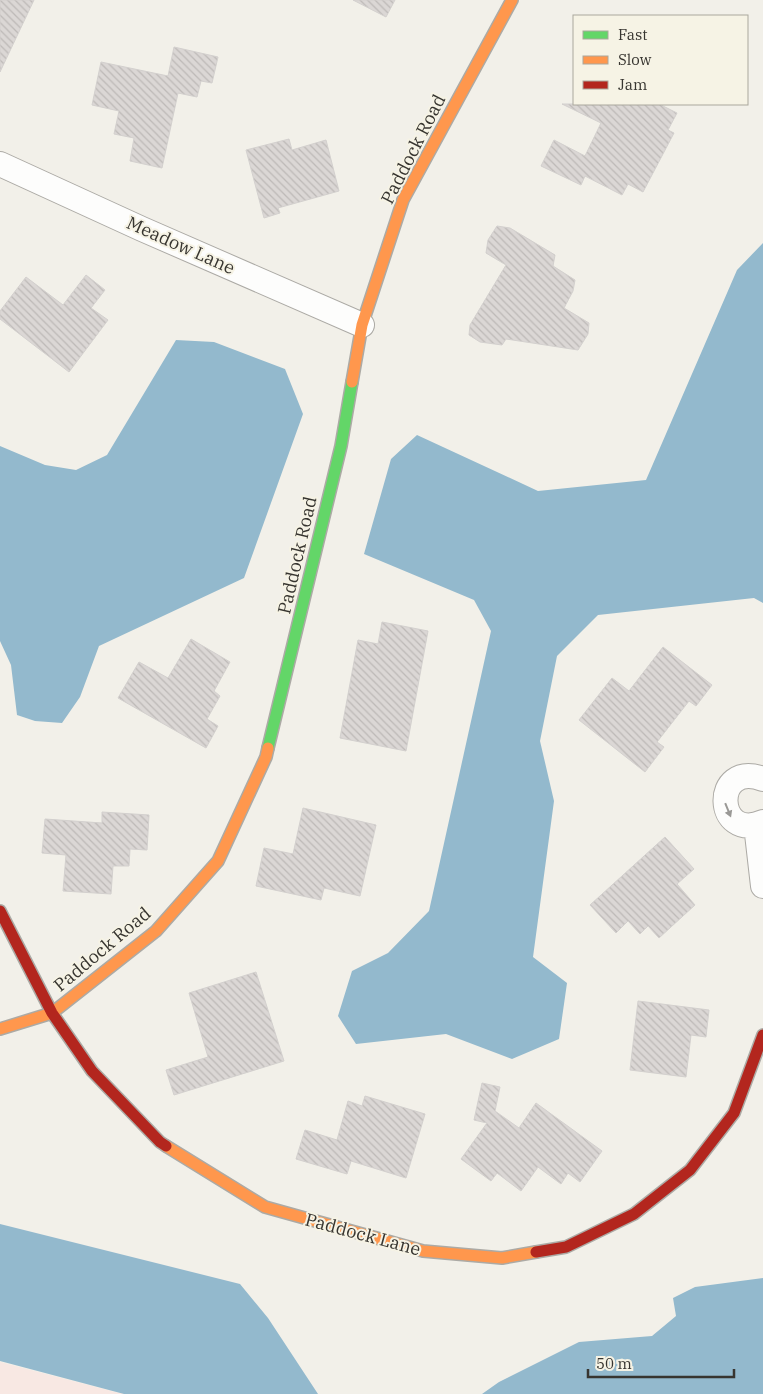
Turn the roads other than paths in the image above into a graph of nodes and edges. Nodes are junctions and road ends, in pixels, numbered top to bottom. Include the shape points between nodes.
1 (512, 0) edge
2 (0, 164) edge
3 (362, 325) junction
4 (763, 779) edge
5 (759, 824) edge
6 (763, 886) edge
7 (0, 910) edge
8 (52, 1013) junction
9 (0, 1029) edge
10 (763, 1035) edge

1 - 3 street, Paddock Road via 403,200
2 - 3 street, Meadow Lane
3 - 8 street, Paddock Road via 341,446 266,757 218,861 156,931
4 -> 5 street via 744,776 735,780 725,797 725,806 737,822 746,826
5 - 6 street
7 - 8 street, Paddock Lane
8 - 9 street, Paddock Road
8 - 10 street, Paddock Lane via 92,1071 160,1142 265,1207 423,1251 502,1258 566,1246 634,1214 690,1170 734,1113

